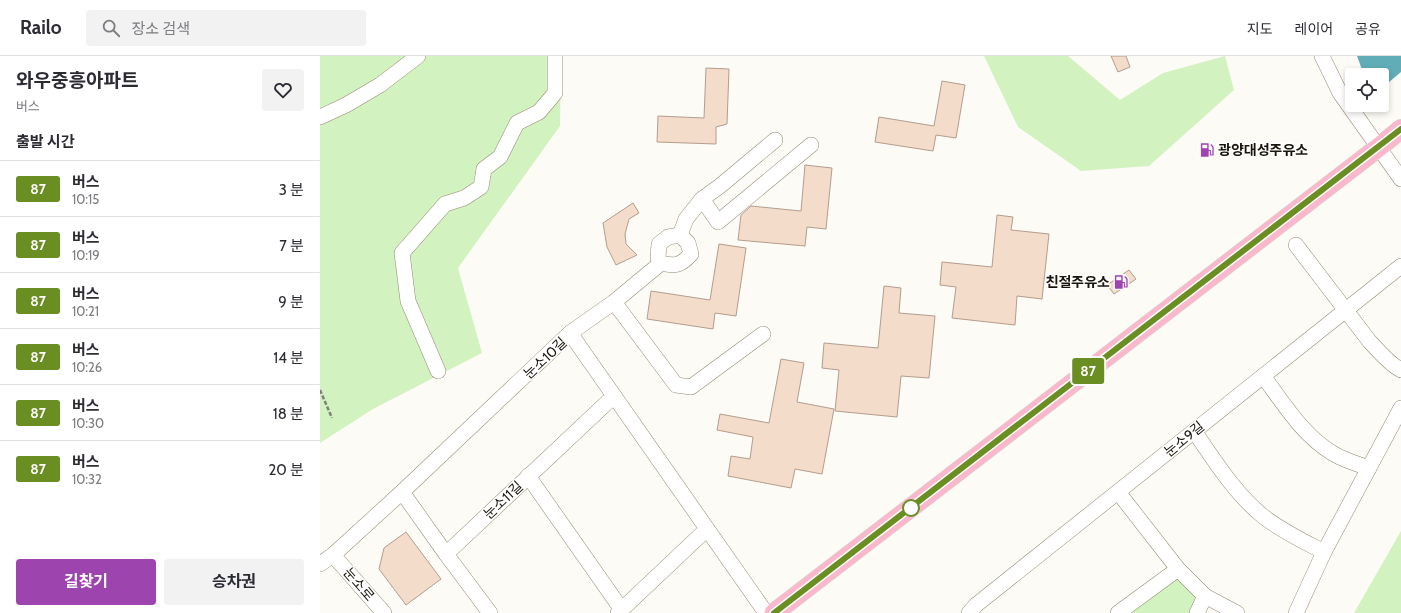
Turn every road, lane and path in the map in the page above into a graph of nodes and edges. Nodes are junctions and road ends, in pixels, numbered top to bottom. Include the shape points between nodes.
1 (418, 56) edge
2 (555, 56) edge
3 (1322, 56) edge
4 (320, 117) edge
5 (1401, 128) edge
6 (775, 140) dead end
7 (811, 145) dead end
8 (1379, 147) junction
9 (1401, 179) edge
10 (702, 199) junction
11 (680, 235) junction
12 (1296, 245) dead end
13 (661, 263) junction
14 (1401, 266) edge
15 (614, 302) junction
16 (1346, 310) junction
17 (570, 333) junction
18 (763, 334) dead end
19 (1401, 370) edge
20 (438, 371) dead end
21 (1263, 376) junction
22 (320, 390) edge
23 (614, 396) junction
24 (1401, 408) edge
25 (332, 418) dead end
26 (1194, 432) junction
27 (1369, 468) junction
28 (528, 476) junction
29 (402, 492) junction
30 (1118, 492) junction
31 (707, 529) junction
32 (1324, 552) junction
33 (446, 554) junction
34 (333, 555) junction
35 (320, 564) edge
36 (1178, 568) junction
37 (1205, 596) junction
38 (620, 611) edge
39 (384, 613) edge
40 (490, 613) edge
41 (766, 613) edge
42 (774, 613) edge
43 (969, 613) edge
44 (1118, 613) edge
45 (1197, 613) edge
46 (1237, 613) edge
47 (1296, 613) edge

1 - 4 street via 380,86
2 - 20 street via 555,92 539,112 517,124 500,157 484,169 481,187 464,198 445,204 402,253 408,301
3 - 8 street via 1340,93
5 - 8 main road
6 - 10 street
7 - 10 street via 718,222
8 - 9 street
8 - 42 main road
10 - 11 street via 686,219
11 - 13 street via 668,237 659,244 658,258
11 - 13 street via 688,243 691,254 683,263 672,266
12 - 16 street
13 - 15 street
14 - 16 street, 눈소9길
15 - 17 street
15 - 18 street via 676,385 691,387
16 - 19 street via 1375,347
16 - 21 street, 눈소9길
17 - 23 street, 눈소10길
17 - 29 street, 눈소10길
21 - 26 street, 눈소9길
21 - 27 street via 1304,430 1319,444 1336,455
22 - 25 path
23 - 28 street, 눈소11길
23 - 31 street, 눈소10길
24 - 27 street
26 - 30 street, 눈소9길
26 - 32 street via 1241,496 1286,532
27 - 32 street
28 - 33 street, 눈소11길
28 - 38 street
29 - 33 street
29 - 34 street, 눈소10길
30 - 36 street
30 - 43 street, 눈소9길
31 - 38 street
31 - 41 street, 눈소10길
32 - 47 street
33 - 40 street
34 - 35 street, 눈소10길
34 - 39 street, 눈소로
36 - 37 street
36 - 44 street
37 - 45 street
37 - 46 street

